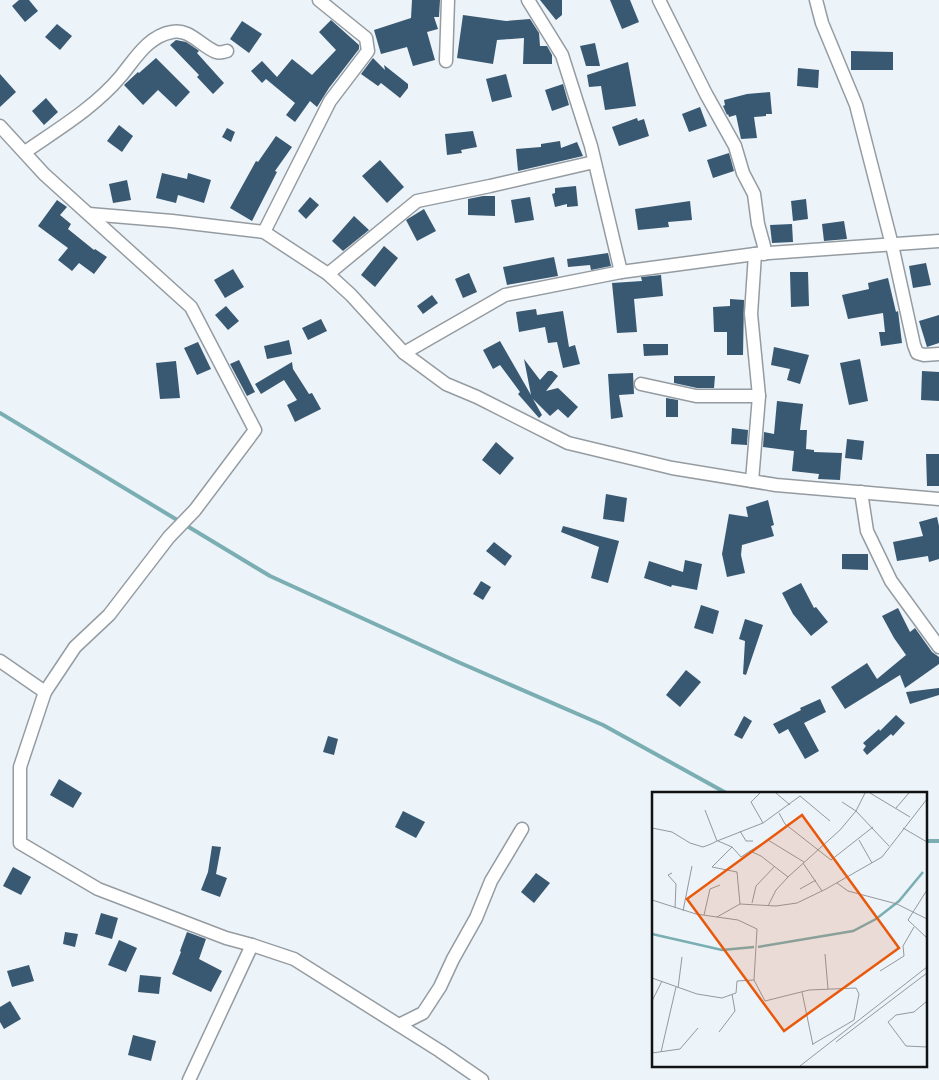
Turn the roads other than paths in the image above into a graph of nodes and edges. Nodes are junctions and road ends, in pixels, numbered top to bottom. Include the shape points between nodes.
1 (319, 0) edge
2 (448, 0) edge
3 (528, 0) edge
4 (659, 0) edge
5 (816, 0) edge
6 (227, 52) dead end
7 (446, 61) dead end
8 (0, 126) edge
9 (24, 152) junction
10 (594, 162) junction
11 (89, 214) junction
12 (264, 232) junction
13 (939, 241) edge
14 (892, 245) junction
15 (759, 254) junction
16 (621, 272) junction
17 (328, 274) junction
18 (404, 353) junction
19 (939, 354) edge
20 (640, 384) dead end
21 (759, 396) junction
22 (752, 481) junction
23 (861, 492) junction
24 (939, 499) edge
25 (939, 647) edge
26 (0, 661) edge
27 (45, 692) junction
28 (522, 828) dead end
29 (252, 945) junction
30 (399, 1025) junction
31 (189, 1080) edge
32 (482, 1080) edge

1 - 12 street via 366,38 368,51 330,101
2 - 7 street
3 - 10 street via 562,55
4 - 15 street via 735,146 754,194
5 - 14 street via 822,23 856,105
6 - 9 street via 218,52 191,35 174,31 158,36 140,51 91,106
8 - 9 street
9 - 11 street
10 - 16 street
10 - 17 street via 417,201
11 - 12 street
11 - 27 street via 191,307 254,430 195,510 169,536 109,615 75,647
12 - 17 street
13 - 14 street
14 - 15 street
14 - 19 street via 917,353
15 - 16 street
15 - 21 street via 751,314
16 - 18 street via 505,295
17 - 18 street
18 - 22 street via 446,384 568,443 672,468
20 - 21 street via 696,396
21 - 22 street
22 - 23 street
23 - 24 street
23 - 25 street via 867,531 891,581
26 - 27 street
27 - 29 street via 20,767 20,844 98,889
28 - 30 street via 491,881 476,918 435,994 423,1013
29 - 30 street via 294,959
29 - 31 street
30 - 32 street

